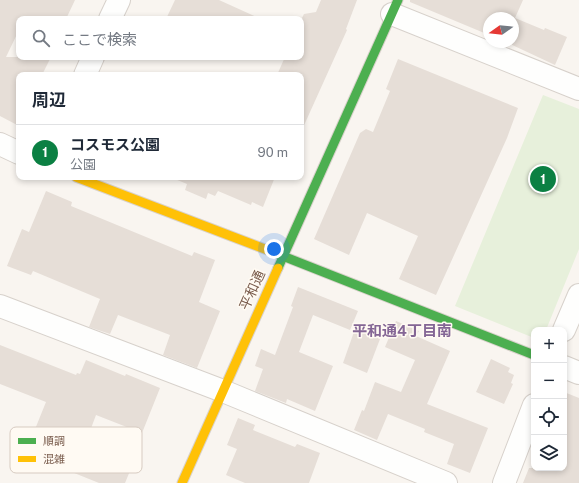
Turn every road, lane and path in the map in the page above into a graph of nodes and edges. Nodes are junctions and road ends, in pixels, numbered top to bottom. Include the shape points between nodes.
1 (119, 0) edge
2 (395, 7) edge
3 (111, 16) edge
4 (92, 60) edge
5 (86, 72) edge
6 (579, 89) edge
7 (0, 144) edge
8 (16, 152) edge
9 (84, 180) edge
10 (283, 256) junction
11 (579, 295) edge
12 (0, 306) edge
13 (565, 327) edge
14 (531, 354) edge
15 (567, 368) edge
16 (579, 373) edge
17 (223, 391) junction
18 (531, 413) edge
19 (182, 483) edge
20 (446, 483) edge
21 (504, 483) edge

1 - 3 street
2 - 6 street
2 - 10 street, 平和通
4 - 5 street
7 - 8 street
9 - 10 street
10 - 14 street
10 - 17 street, 平和通
11 - 13 street
12 - 17 street
15 - 16 street
17 - 19 street, 平和通
17 - 20 street
18 - 21 street

